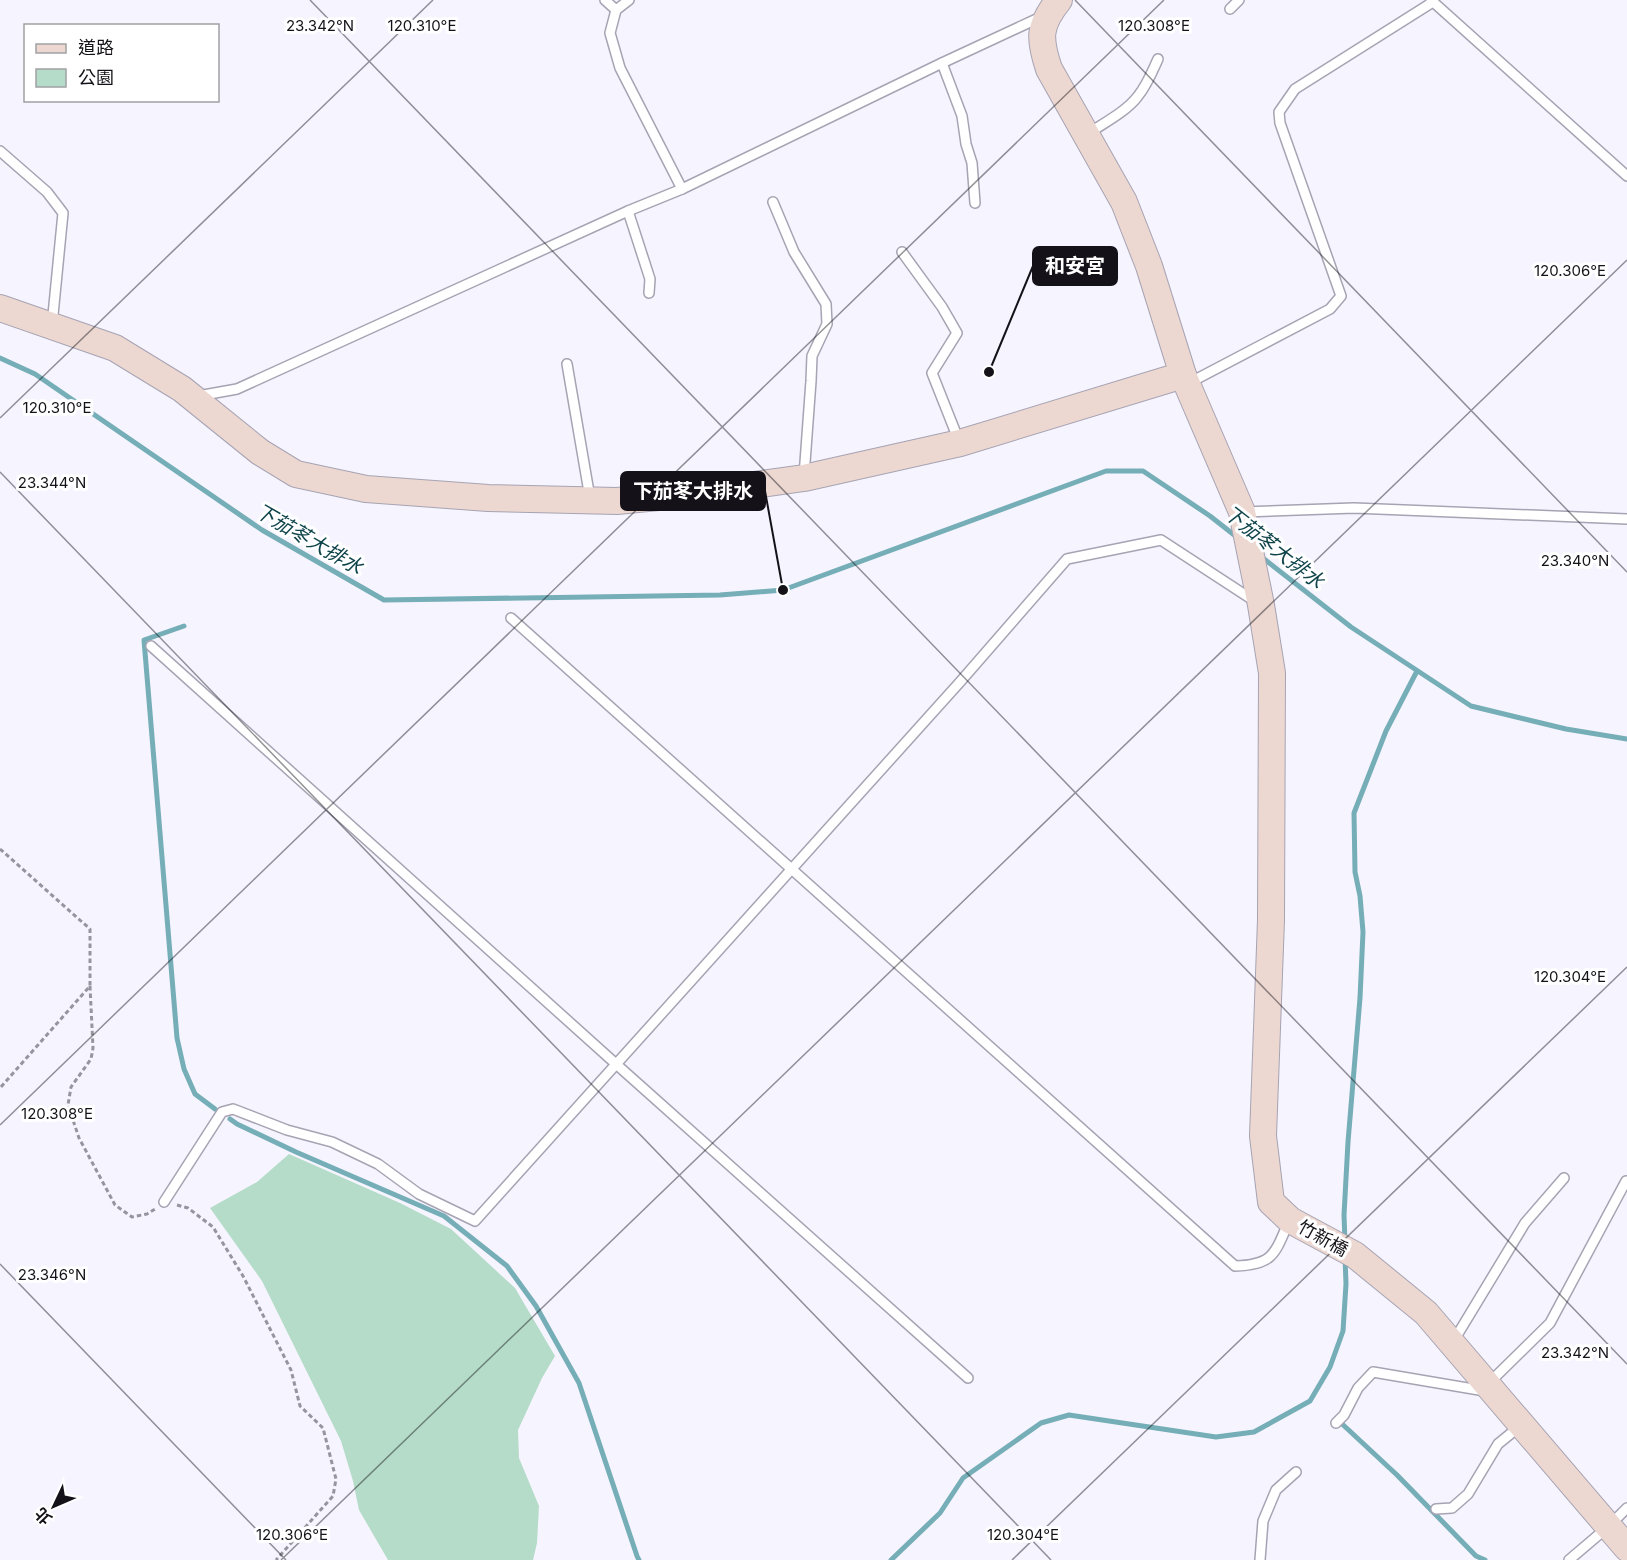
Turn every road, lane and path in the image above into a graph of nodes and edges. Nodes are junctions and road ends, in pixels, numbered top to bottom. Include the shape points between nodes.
1 (605, 0) edge
2 (629, 0) edge
3 (1239, 0) edge
4 (1432, 1) edge
5 (1053, 7) edge
6 (1230, 9) dead end
7 (616, 10) junction
8 (1158, 58) dead end
9 (942, 63) junction
10 (1087, 135) junction
11 (0, 151) edge
12 (1627, 176) edge
13 (682, 189) junction
14 (772, 202) dead end
15 (975, 202) dead end
16 (628, 211) junction
17 (902, 252) dead end
18 (649, 293) dead end
19 (0, 308) edge
20 (52, 326) junction
21 (567, 364) dead end
22 (1185, 379) junction
23 (193, 398) junction
24 (960, 443) junction
25 (804, 478) junction
26 (590, 500) junction
27 (1242, 512) junction
28 (1627, 519) edge
29 (1261, 605) junction
30 (511, 618) dead end
31 (151, 646) dead end
32 (0, 849) edge
33 (792, 868) junction
34 (90, 986) junction
35 (616, 1064) junction
36 (0, 1088) edge
37 (1564, 1178) dead end
38 (1626, 1181) edge
39 (164, 1203) junction
40 (1290, 1220) junction
41 (1452, 1344) junction
42 (968, 1378) dead end
43 (1490, 1388) junction
44 (1336, 1423) dead end
45 (1522, 1425) junction
46 (1296, 1472) dead end
47 (1627, 1508) edge
48 (1436, 1509) dead end
49 (1609, 1526) junction
50 (1627, 1548) edge
51 (276, 1560) edge
52 (1260, 1560) edge
53 (1569, 1560) edge

1 - 7 lane
2 - 7 lane
3 - 6 lane
4 - 12 lane
4 - 22 lane via 1295,88 1279,112 1341,296 1330,309
5 - 9 lane
5 - 10 street via 1041,34 1044,54
7 - 13 lane via 610,33 620,68
8 - 10 lane via 1137,98
9 - 13 lane
9 - 15 lane via 962,116
10 - 22 street via 1124,202
11 - 20 lane via 47,192 63,213
13 - 16 lane
14 - 25 lane via 794,252 826,304 827,324 812,356
16 - 18 lane via 650,279
16 - 23 lane via 237,389
17 - 24 lane via 957,333 932,373
19 - 20 street
20 - 23 street via 115,348
21 - 26 lane
22 - 24 street
22 - 27 street
23 - 26 street via 260,452 296,474 366,489 488,498
24 - 25 street
25 - 26 street via 690,494
27 - 28 lane via 1354,508
27 - 29 street
29 - 33 lane via 1161,540 1067,558
29 - 40 street, 竹新橋 via 1272,674 1263,1136 1271,1202
30 - 33 lane
31 - 35 lane
32 - 34 path via 90,929
33 - 35 lane
33 - 40 lane via 1235,1266 1253,1266 1274,1255
34 - 36 path
34 - 39 path via 93,1048 71,1087 68,1106 115,1205 132,1217 147,1214
35 - 39 lane via 475,1221 419,1194 378,1164 332,1142 233,1109 222,1112
35 - 42 lane
37 - 41 lane via 1526,1223
38 - 43 lane via 1550,1323
39 - 51 path via 188,1208 213,1227 291,1370 300,1406 323,1428 336,1479 333,1496
40 - 41 street, 竹新橋 via 1355,1255 1426,1313
41 - 43 street, 竹新橋
43 - 44 lane via 1373,1372
43 - 45 street, 竹新橋
45 - 48 lane via 1498,1444 1468,1494 1452,1508
45 - 49 street, 竹新橋
46 - 52 lane via 1276,1490 1263,1521
47 - 49 lane
49 - 50 street, 竹新橋
49 - 53 lane

